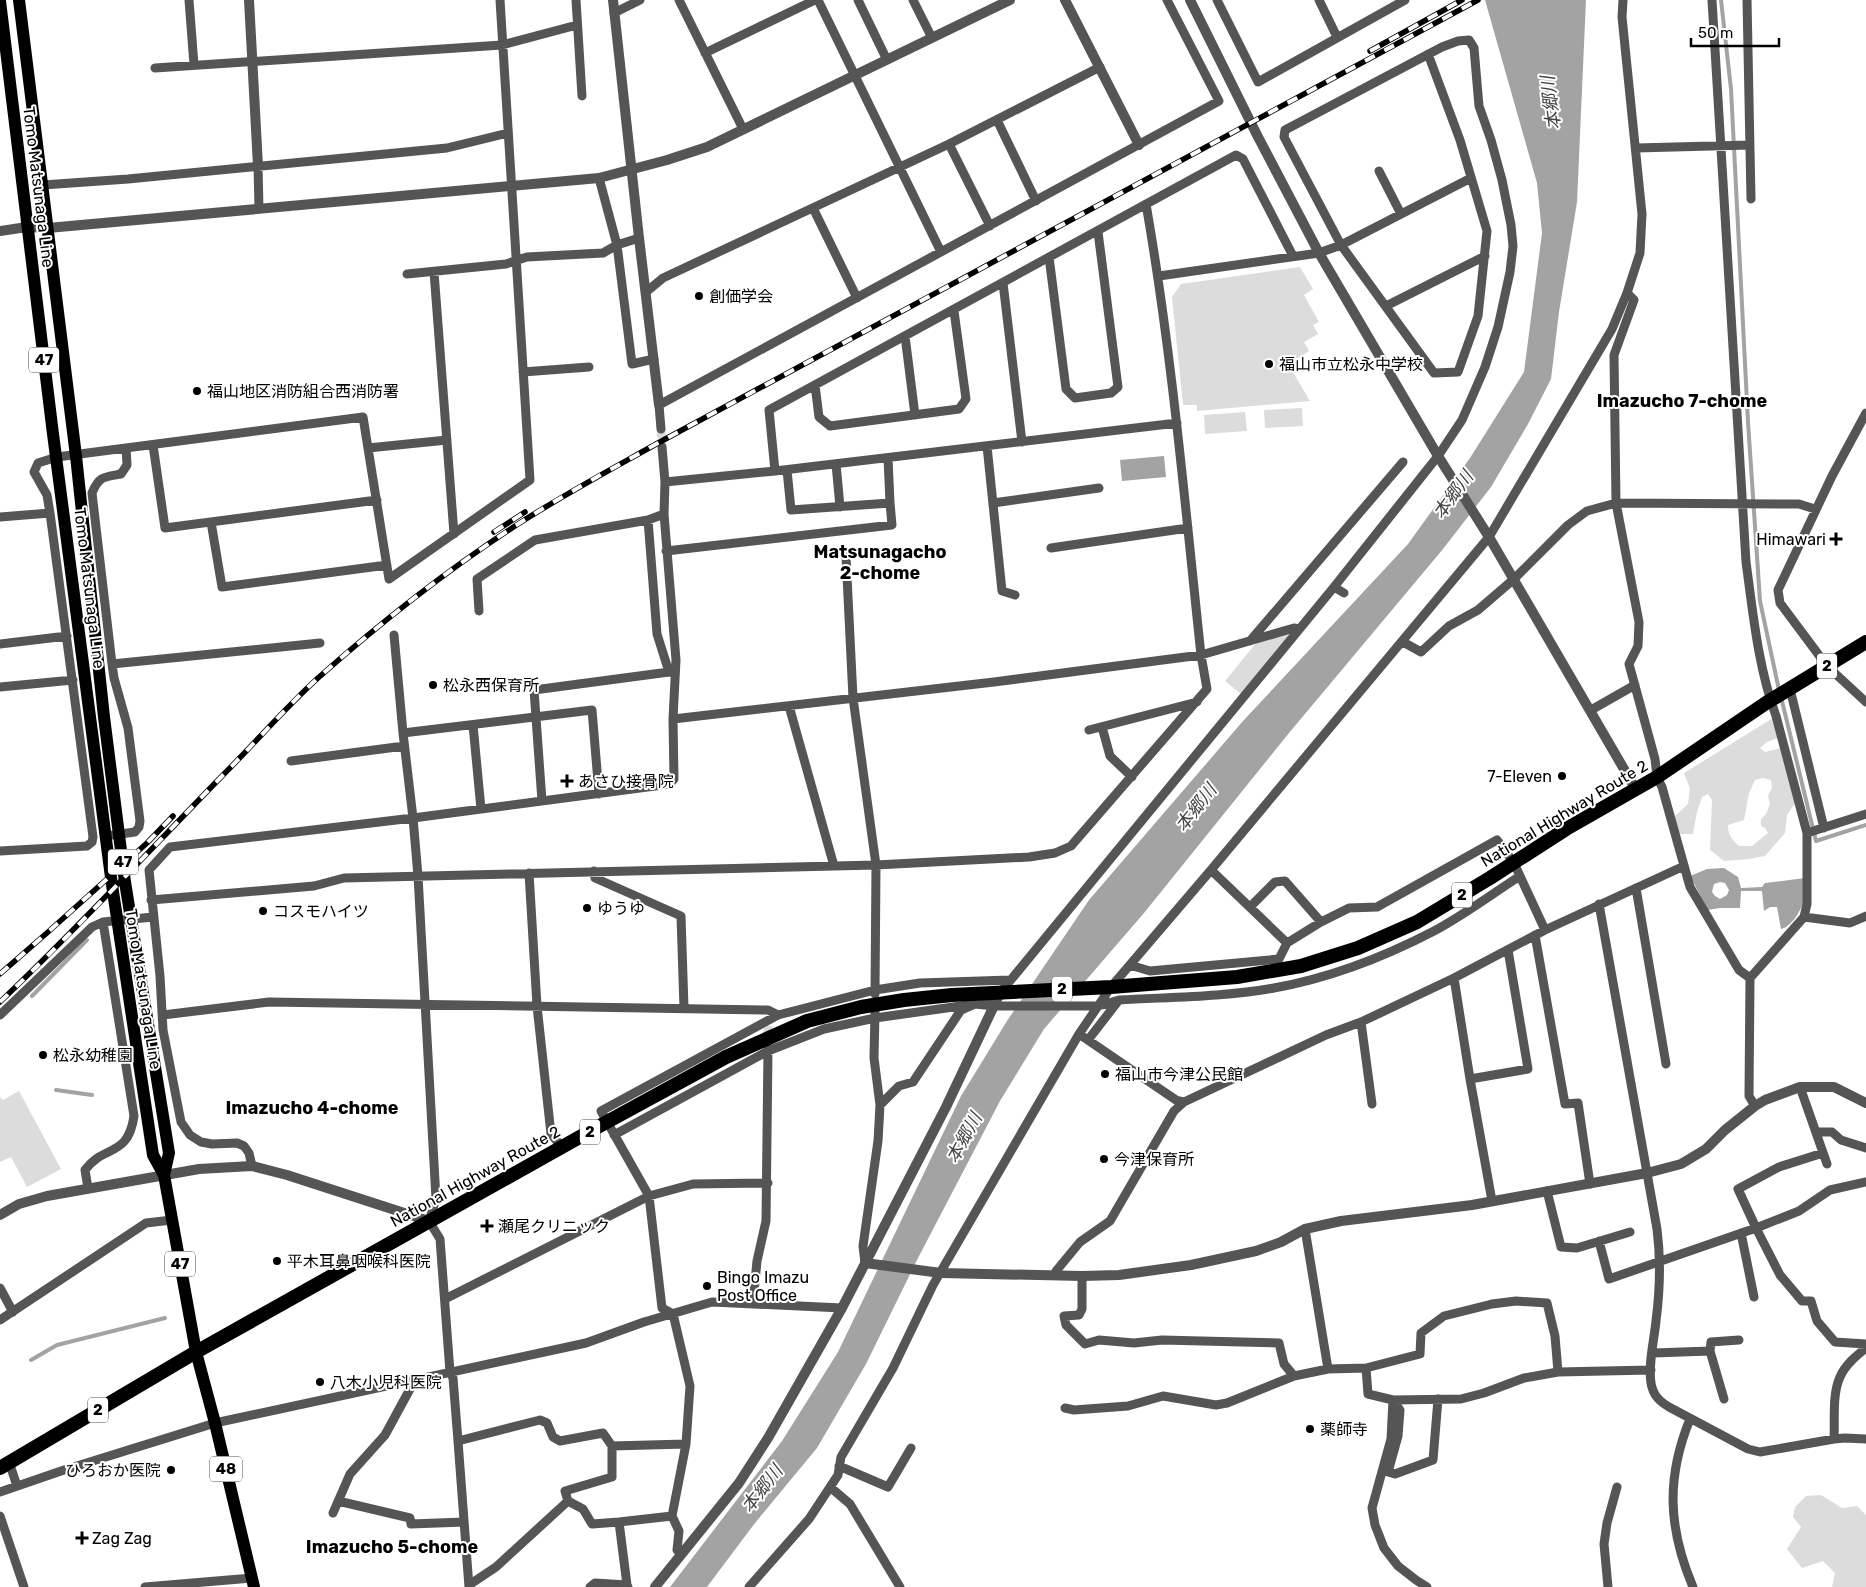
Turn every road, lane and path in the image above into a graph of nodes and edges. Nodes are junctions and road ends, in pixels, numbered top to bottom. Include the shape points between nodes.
1 (19, 0) edge
2 (189, 0) edge
3 (249, 0) edge
4 (500, 0) edge
5 (576, 0) edge
6 (613, 0) edge
7 (640, 0) edge
8 (679, 0) edge
9 (816, 0) edge
10 (858, 0) edge
11 (913, 0) edge
12 (1010, 0) edge
13 (1066, 0) edge
14 (1168, 0) edge
15 (1190, 0) edge
16 (1217, 0) edge
17 (1319, 0) edge
18 (1405, 0) edge
19 (1623, 0) edge
20 (1712, 0) edge
21 (1747, 0) edge
22 (0, 1) edge
23 (614, 13) junction
24 (577, 25) junction
25 (1337, 37) junction
26 (932, 38) junction
27 (502, 45) junction
28 (705, 53) junction
29 (1428, 54) junction
30 (887, 60) junction
31 (252, 61) junction
32 (194, 65) junction
33 (1100, 67) junction
34 (155, 68) dead end
35 (856, 76) junction
36 (582, 96) dead end
37 (997, 120) junction
38 (743, 129) junction
39 (508, 133) junction
40 (949, 144) junction
41 (1139, 145) junction
42 (1722, 145) junction
43 (1750, 145) junction
44 (1636, 148) junction
45 (258, 166) junction
46 (900, 167) junction
47 (632, 169) junction
48 (1379, 171) dead end
49 (599, 178) junction
50 (1471, 178) junction
51 (43, 186) junction
52 (510, 187) junction
53 (1751, 199) dead end
54 (1036, 201) junction
55 (1146, 204) junction
56 (813, 208) junction
57 (259, 209) junction
58 (1401, 214) junction
59 (990, 226) junction
60 (27, 228) junction
61 (48, 228) junction
62 (0, 231) edge
63 (1098, 232) junction
64 (639, 238) junction
65 (617, 245) junction
66 (1341, 245) junction
67 (941, 252) junction
68 (1319, 253) junction
69 (1293, 256) junction
70 (1485, 256) junction
71 (1049, 258) junction
72 (516, 261) junction
73 (434, 272) junction
74 (407, 274) dead end
75 (1159, 276) junction
76 (1003, 283) junction
77 (646, 292) junction
78 (1627, 293) junction
79 (857, 298) junction
80 (1386, 306) junction
81 (954, 311) junction
82 (905, 336) junction
83 (654, 359) junction
84 (590, 367) dead end
85 (523, 372) junction
86 (815, 385) junction
87 (659, 405) junction
88 (1866, 413) edge
89 (915, 415) junction
90 (1177, 423) junction
91 (661, 429) tunnel mouth
92 (447, 440) junction
93 (1022, 442) junction
94 (154, 445) junction
95 (987, 446) junction
96 (662, 447) tunnel mouth
97 (126, 448) junction
98 (368, 448) junction
99 (76, 456) junction
100 (57, 457) junction
101 (888, 458) junction
102 (1439, 458) junction
103 (1403, 462) dead end
104 (836, 464) junction
105 (787, 470) junction
106 (774, 471) junction
107 (665, 482) junction
108 (1099, 488) dead end
109 (377, 500) junction
110 (890, 503) junction
111 (993, 503) junction
112 (1616, 503) junction
113 (1744, 504) junction
114 (840, 507) junction
115 (1815, 509) junction
116 (50, 513) junction
117 (664, 514) junction
118 (0, 517) edge
119 (648, 520) junction
120 (211, 522) junction
121 (1188, 528) junction
122 (454, 534) junction
123 (1488, 534) junction
124 (1051, 548) dead end
125 (666, 551) junction
126 (846, 556) dead end
127 (387, 565) junction
128 (1514, 580) junction
129 (1334, 587) junction
130 (1344, 593) dead end
131 (1015, 595) dead end
132 (479, 611) dead end
133 (1299, 629) junction
134 (394, 634) dead end
135 (67, 636) junction
136 (1250, 641) junction
137 (1403, 642) junction
138 (1866, 642) edge
139 (320, 643) dead end
140 (0, 644) edge
141 (1201, 655) junction
142 (112, 664) junction
143 (1827, 666) junction
144 (672, 673) junction
145 (73, 680) junction
146 (1634, 685) junction
147 (0, 687) edge
148 (1789, 690) junction
149 (853, 698) junction
150 (1772, 700) junction
151 (1197, 702) junction
152 (1866, 702) edge
153 (788, 706) junction
154 (1590, 710) junction
155 (536, 718) junction
156 (673, 719) junction
157 (473, 725) junction
158 (1102, 727) junction
159 (1089, 730) dead end
160 (403, 733) junction
161 (404, 746) junction
162 (291, 761) dead end
163 (1132, 776) junction
164 (1658, 777) junction
165 (1635, 788) junction
166 (599, 794) junction
167 (542, 801) junction
168 (481, 809) junction
169 (1866, 814) edge
170 (414, 818) junction
171 (1824, 828) junction
172 (1806, 833) junction
173 (92, 837) junction
174 (0, 851) edge
175 (876, 865) junction
176 (834, 866) junction
177 (1684, 866) junction
178 (1517, 869) junction
179 (1211, 870) junction
180 (594, 872) junction
181 (528, 873) junction
182 (418, 876) junction
183 (1636, 888) junction
184 (151, 900) junction
185 (1599, 904) junction
186 (1250, 907) junction
187 (152, 917) junction
188 (1804, 917) junction
189 (1866, 917) edge
190 (103, 922) junction
191 (1321, 922) junction
192 (1545, 930) junction
193 (1535, 935) junction
194 (1287, 944) junction
195 (1508, 950) junction
196 (1130, 965) junction
197 (1454, 978) junction
198 (1750, 978) junction
199 (1111, 987) junction
200 (1008, 988) junction
201 (875, 992) junction
202 (1119, 1000) junction
203 (424, 1004) junction
204 (975, 1004) junction
205 (537, 1006) junction
206 (994, 1006) junction
207 (1098, 1006) junction
208 (684, 1008) junction
209 (768, 1010) junction
210 (162, 1015) junction
211 (778, 1015) junction
212 (875, 1015) junction
213 (0, 1016) edge
214 (1361, 1022) junction
215 (768, 1023) junction
216 (1079, 1034) junction
217 (1088, 1040) junction
218 (768, 1049) junction
219 (1666, 1064) dead end
220 (1470, 1080) junction
221 (1800, 1087) junction
222 (1184, 1102) junction
223 (1866, 1103) edge
224 (1372, 1104) dead end
225 (880, 1105) junction
226 (1755, 1106) junction
227 (607, 1122) junction
228 (1816, 1132) junction
229 (614, 1135) junction
230 (562, 1147) junction
231 (1866, 1148) edge
232 (1823, 1153) junction
233 (1827, 1164) dead end
234 (252, 1166) junction
235 (1648, 1174) junction
236 (164, 1175) junction
237 (1866, 1182) edge
238 (768, 1183) junction
239 (1590, 1184) junction
240 (88, 1188) junction
241 (1547, 1191) junction
242 (649, 1196) junction
243 (1492, 1201) junction
244 (0, 1215) edge
245 (172, 1220) junction
246 (429, 1221) junction
247 (1305, 1228) junction
248 (1756, 1228) junction
249 (1630, 1232) dead end
250 (1741, 1233) junction
251 (1599, 1241) junction
252 (875, 1244) junction
253 (863, 1246) junction
254 (1660, 1260) junction
255 (865, 1263) junction
256 (941, 1273) junction
257 (1056, 1275) junction
258 (1082, 1276) junction
259 (0, 1288) edge
260 (1754, 1297) dead end
261 (445, 1299) junction
262 (753, 1303) junction
263 (842, 1308) junction
264 (13, 1312) junction
265 (673, 1314) junction
266 (0, 1320) edge
267 (1739, 1340) dead end
268 (1710, 1351) junction
269 (196, 1352) junction
270 (1653, 1353) junction
271 (1366, 1368) junction
272 (1328, 1369) junction
273 (1651, 1370) junction
274 (450, 1372) junction
275 (1558, 1372) junction
276 (1294, 1376) junction
277 (408, 1381) junction
278 (1438, 1399) junction
279 (1724, 1399) dead end
280 (1393, 1400) junction
281 (1065, 1408) dead end
282 (1690, 1419) junction
283 (215, 1424) junction
284 (1834, 1439) junction
285 (1866, 1440) edge
286 (458, 1441) junction
287 (686, 1444) junction
288 (612, 1446) junction
289 (911, 1448) dead end
290 (5, 1465) edge
291 (839, 1466) junction
292 (17, 1486) junction
293 (830, 1487) junction
294 (1617, 1487) dead end
295 (0, 1492) edge
296 (568, 1500) junction
297 (338, 1501) junction
298 (333, 1513) dead end
299 (0, 1516) edge
300 (672, 1516) junction
301 (464, 1522) junction
302 (620, 1522) junction
303 (680, 1555) junction
304 (253, 1583) edge
305 (1412, 1584) edge
306 (469, 1586) edge
307 (627, 1586) edge
308 (24, 1587) edge
309 (145, 1587) edge
310 (590, 1587) edge
311 (655, 1587) edge
312 (749, 1587) edge
313 (900, 1587) edge
314 (1427, 1587) edge
315 (1608, 1587) edge
316 (1693, 1587) edge

1 - 51 main road, Tomo Matsunaga Line / 47
2 - 32 street
3 - 31 street
4 - 27 street
5 - 24 street
6 - 23 street
7 - 23 street
8 - 28 street
9 - 28 street
9 - 35 street
10 - 30 street
11 - 26 street
12 - 26 street
13 - 33 street
14 - 41 street via 1219,101
15 - 68 street
16 - 25 street via 1258,82
17 - 25 street
18 - 25 street
19 - 44 street
20 - 42 street
21 - 43 street
22 - 60 main road, Tomo Matsunaga Line / 47
23 - 47 street
24 - 27 street
24 - 36 street
26 - 30 street
27 - 31 street
27 - 39 street
28 - 38 street
29 - 50 street
29 - 66 street via 1285,130 1284,137
29 - 102 street via 1458,40 1469,40 1474,48 1479,106 1502,180 1513,246 1498,326 1486,367 1462,420
30 - 35 street
31 - 32 street
31 - 45 street
32 - 34 street
33 - 37 street
33 - 41 street
35 - 38 street
35 - 46 street
37 - 40 street
37 - 54 street
38 - 47 street via 707,147
39 - 45 street via 446,148
39 - 52 street
40 - 46 street
40 - 59 street
41 - 54 street
42 - 43 street
42 - 44 street
42 - 113 street
43 - 53 street
44 - 78 street via 1642,224 1640,253
45 - 51 street
45 - 57 street
46 - 56 street
46 - 67 street
47 - 49 street
47 - 64 street
48 - 58 street
49 - 52 street
49 - 65 street
50 - 58 street
50 - 70 street via 1487,231
51 - 61 main road, Tomo Matsunaga Line / 47
52 - 57 street
52 - 72 street
54 - 59 street
55 - 63 street
55 - 69 street via 1236,155 1243,159
55 - 75 street
56 - 77 street via 663,278
56 - 79 street
57 - 61 street
58 - 66 street
59 - 67 street
60 - 61 street
60 - 62 street
60 - 100 main road, Tomo Matsunaga Line / 47
61 - 99 main road, Tomo Matsunaga Line / 47
63 - 71 street
63 - 71 street via 1118,387 1111,394 1075,398 1066,389
64 - 65 street
64 - 77 street
65 - 72 street via 603,253 527,257
65 - 83 street via 632,364
66 - 68 street
66 - 80 street
67 - 79 street
68 - 69 street
68 - 102 street
69 - 75 street
70 - 80 street
70 - 80 street via 1478,316 1458,372 1434,373
71 - 76 street
72 - 73 street
72 - 85 street
73 - 74 street
73 - 92 street
75 - 90 street
76 - 81 street
76 - 93 street
77 - 83 street
78 - 112 street via 1634,300 1614,355
78 - 123 street via 1590,368
79 - 87 street
81 - 82 street
81 - 89 street via 966,399 959,409
82 - 86 street
82 - 89 street
83 - 87 street
84 - 85 street
85 - 122 street via 530,480
86 - 89 street via 819,417 830,426
86 - 106 street via 768,410
87 - 91 street
88 - 115 street
90 - 93 street
90 - 121 street
92 - 98 street
92 - 122 street
93 - 95 street
94 - 97 street
94 - 98 street via 364,417
94 - 120 street via 165,528
95 - 101 street
95 - 111 street
96 - 107 street
97 - 99 street
97 - 142 street via 127,465 121,474 97,482 92,493
98 - 109 street
99 - 100 street
99 - 236 main road, Tomo Matsunaga Line / 47 via 125,882 169,1153
100 - 116 street via 38,464 34,472 47,495
100 - 236 main road, Tomo Matsunaga Line / 47 via 112,885 152,1155
101 - 104 street
101 - 110 street
102 - 123 street
102 - 129 street
103 - 136 street
104 - 105 street
104 - 114 street
105 - 106 street
105 - 114 street via 791,510
106 - 107 street
107 - 117 street
108 - 111 street
109 - 120 street
109 - 127 street
110 - 114 street
110 - 125 street via 892,525
111 - 131 street via 1002,591
112 - 113 street
112 - 128 street via 1588,511 1568,525
112 - 146 street via 1639,622 1638,646 1629,664
113 - 115 street via 1799,504
113 - 150 street via 1746,562 1754,623
115 - 143 street via 1778,590 1780,603
116 - 118 street
116 - 135 street
117 - 119 street
117 - 125 street
119 - 132 street via 535,540 477,579
119 - 144 street via 657,634
120 - 127 street via 222,587
121 - 124 street
121 - 141 street
122 - 127 street via 390,580
123 - 128 street
123 - 137 street
125 - 144 street via 676,660
126 - 149 street
128 - 137 street via 1478,610 1449,626 1421,652
128 - 154 street
129 - 130 street
129 - 133 street
133 - 136 street
133 - 200 street
134 - 160 street
135 - 140 street
135 - 145 street
136 - 141 street
137 - 179 street
138 - 143 highway, National Highway Route 2 / 2
139 - 142 street
141 - 149 street
141 - 151 street via 1207,689
142 - 173 street via 128,728 140,820 135,832
143 - 148 highway, National Highway Route 2 / 2
143 - 152 street
144 - 155 street via 534,690
144 - 156 street
145 - 147 street
145 - 173 street
146 - 154 street
146 - 164 street
148 - 150 highway, National Highway Route 2 / 2
148 - 171 street
149 - 153 street
149 - 175 street
150 - 164 highway, National Highway Route 2 / 2
150 - 172 street
151 - 158 street
151 - 163 street
153 - 156 street
153 - 176 street
154 - 165 street
155 - 157 street
155 - 166 street via 592,710
155 - 167 street
156 - 166 street via 674,779 670,784
157 - 160 street
157 - 168 street
158 - 159 street
158 - 163 street via 1110,756
160 - 161 street
161 - 162 street
161 - 170 street
163 - 175 street via 1071,846 1055,853
164 - 165 highway, National Highway Route 2 / 2
164 - 177 street
165 - 178 highway, National Highway Route 2 / 2 via 1566,829
166 - 167 street
167 - 168 street
168 - 170 street
169 - 171 street
170 - 182 street
170 - 184 street, 47 via 170,847 149,870
171 - 172 street
172 - 188 street via 1807,904
173 - 174 street via 87,846
175 - 176 street
175 - 201 street
176 - 180 street
177 - 183 street
177 - 198 street via 1690,887 1710,923 1739,970
178 - 191 street via 1497,840 1377,907 1349,908
178 - 192 street
178 - 199 highway, National Highway Route 2 / 2 via 1418,922 1358,948 1301,966 1237,977
178 - 202 street via 1435,930 1367,962 1273,988
179 - 186 street
179 - 196 street
180 - 181 street
180 - 208 street via 595,878 681,916
181 - 182 street
181 - 205 street
182 - 184 street via 344,878 314,886
182 - 203 street
183 - 185 street
183 - 219 street
184 - 187 street
185 - 192 street
185 - 235 street
186 - 191 street via 1275,882 1285,881
186 - 194 street
187 - 190 street
187 - 210 street
188 - 189 street via 1850,923
188 - 198 street
190 - 213 street via 92,926
190 - 240 street via 134,1116 130,1136 122,1145 90,1163 85,1170
191 - 194 street
192 - 193 street
193 - 195 street
193 - 239 street via 1565,1104 1578,1103
194 - 196 street via 1279,959 1150,970
195 - 197 street
195 - 220 street via 1528,1069
196 - 199 street
197 - 214 street
197 - 220 street
198 - 226 street via 1749,1096
199 - 200 highway, National Highway Route 2 / 2
199 - 207 street
200 - 201 street via 920,983
200 - 204 street
200 - 206 street
200 - 227 highway, National Highway Route 2 / 2 via 861,1007 807,1022 726,1057
201 - 211 street
202 - 207 street
202 - 217 street
203 - 205 street
203 - 210 street via 269,1002
203 - 246 street via 436,1199
204 - 206 street
204 - 212 street
204 - 225 street via 961,1010 913,1082 899,1086
205 - 208 street
205 - 230 street via 551,1134
206 - 207 street
206 - 252 street
207 - 216 street
208 - 209 street
209 - 211 street
209 - 215 street
210 - 234 street via 180,1122 200,1142 244,1146
211 - 215 street
212 - 218 street
212 - 225 street via 874,1058
214 - 222 street via 1326,1035
214 - 224 street
215 - 227 street via 601,1111
216 - 217 street
216 - 256 street
217 - 222 street via 1176,1100
218 - 229 street
218 - 238 street
220 - 243 street
221 - 223 street via 1834,1087
221 - 226 street
221 - 228 street
222 - 257 street via 1174,1111 1110,1221 1080,1242
225 - 253 street
226 - 235 street via 1706,1149 1681,1164
227 - 229 street
227 - 230 highway, National Highway Route 2 / 2
228 - 231 street via 1832,1132 1841,1140
228 - 232 street
229 - 242 street
230 - 246 highway, National Highway Route 2 / 2
232 - 233 street
232 - 248 street via 1780,1167 1738,1189
234 - 236 street
234 - 246 street
235 - 239 street
235 - 254 street
236 - 240 street
236 - 245 main road, Tomo Matsunaga Line / 47
237 - 248 street via 1830,1190 1800,1211
238 - 242 street via 693,1184
238 - 262 street via 766,1221 757,1261
239 - 241 street
240 - 244 street via 19,1204
241 - 243 street
241 - 251 street via 1561,1247 1576,1248
242 - 261 street
242 - 265 street via 662,1308
243 - 247 street
245 - 264 street via 146,1223
245 - 269 main road, Tomo Matsunaga Line / 47
246 - 261 street via 440,1239
246 - 269 highway, National Highway Route 2 / 2
247 - 258 street via 1256,1252 1191,1266
247 - 272 street
248 - 250 street
248 - 284 street via 1780,1275 1802,1301 1811,1301 1817,1321 1835,1342 1866,1344 1866,1348 1850,1361 1839,1377
249 - 251 street
250 - 254 street
250 - 260 street
251 - 254 street via 1609,1279
252 - 253 street
252 - 255 street
253 - 255 street
254 - 270 street
255 - 256 street
255 - 263 street
256 - 257 street
256 - 291 street
257 - 258 street
258 - 276 street via 1082,1310 1079,1314 1064,1316 1066,1325 1085,1344 1099,1340 1279,1343 1284,1364
259 - 264 street
261 - 274 street
262 - 263 street
262 - 265 street via 712,1302
263 - 303 street via 739,1483
264 - 266 street
265 - 274 street via 586,1344
265 - 287 street via 690,1386
267 - 268 street via 1711,1342
268 - 270 street
268 - 279 street
269 - 283 main road, 48
269 - 290 highway, National Highway Route 2 / 2
270 - 273 street
271 - 272 street
271 - 275 street via 1420,1354 1420,1333 1444,1316 1516,1301 1547,1303 1555,1336
271 - 280 street via 1368,1394
272 - 276 street
273 - 275 street
273 - 282 street via 1654,1394
274 - 277 street
274 - 286 street
275 - 278 street via 1524,1378 1484,1393
276 - 281 street via 1216,1405 1163,1396 1128,1406
277 - 283 street
277 - 297 street via 410,1389 385,1435 350,1474
278 - 280 street
278 - 280 street via 1433,1460 1395,1474 1388,1472 1398,1436 1400,1410
280 - 305 street via 1391,1439 1372,1508 1384,1548
282 - 284 street via 1760,1452
282 - 316 street via 1680,1450 1673,1514 1683,1563
283 - 292 street
283 - 304 main road, 48
284 - 285 street
286 - 288 street via 540,1420 547,1423 553,1438 560,1441 603,1433
286 - 301 street
287 - 288 street
287 - 300 street
288 - 296 street via 612,1477 565,1491
289 - 291 street via 888,1487
290 - 292 street
291 - 293 street via 838,1475
292 - 295 street
293 - 312 street via 809,1519
293 - 313 street via 850,1504
294 - 315 street via 1604,1544
296 - 302 street via 583,1509 592,1524
296 - 306 street via 496,1567
297 - 298 street
297 - 301 street via 410,1518 410,1524
299 - 308 street
300 - 302 street
300 - 303 street via 679,1531 676,1550
301 - 306 street
302 - 307 street
303 - 311 street
304 - 309 street
305 - 314 street
307 - 310 street via 595,1583

